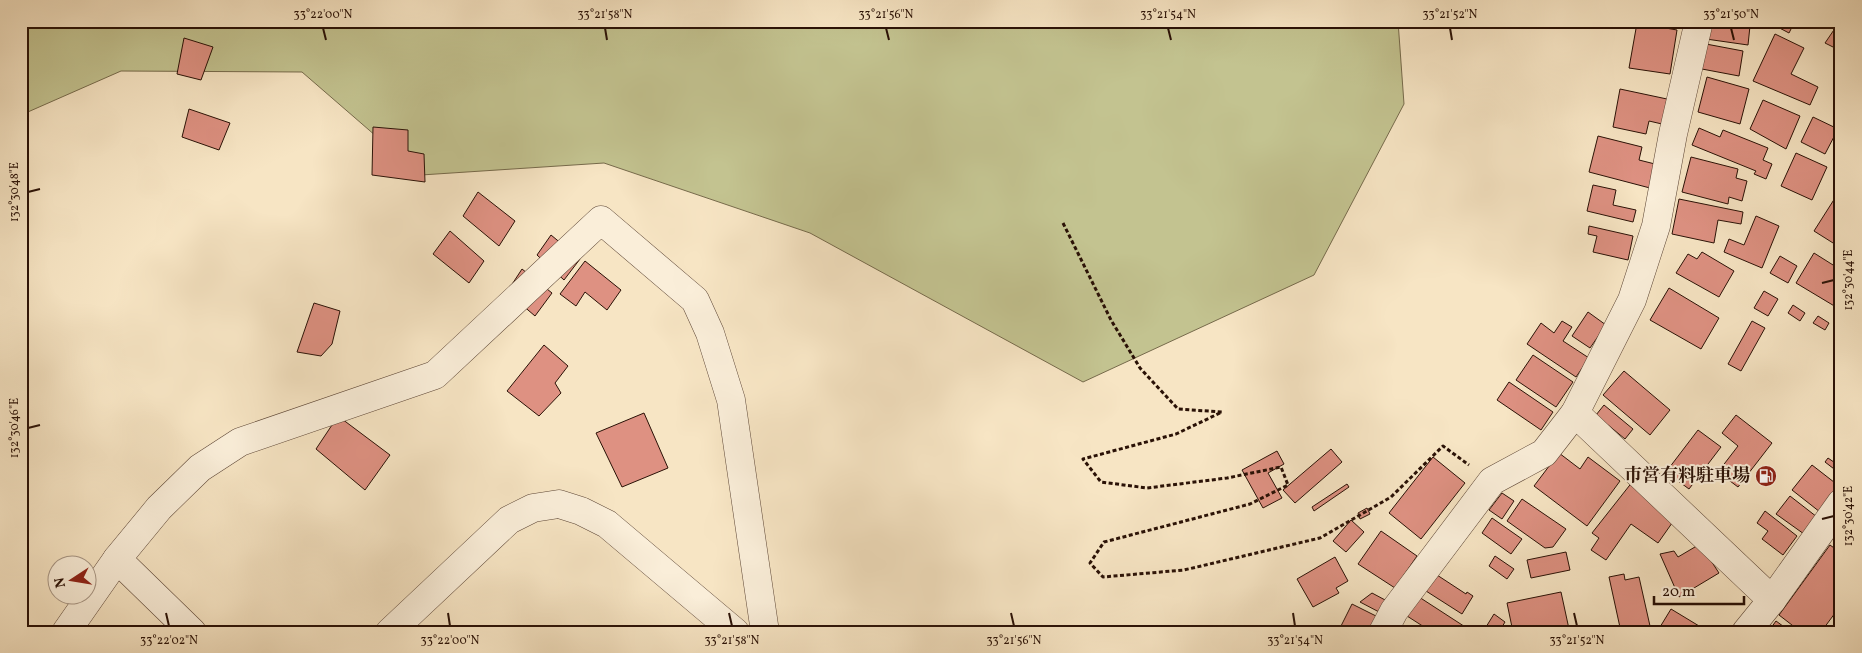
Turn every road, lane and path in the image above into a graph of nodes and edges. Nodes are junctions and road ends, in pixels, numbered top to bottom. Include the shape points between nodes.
1 (1699, 21) edge
2 (1063, 223) dead end
3 (1576, 413) junction
4 (1492, 481) junction
5 (1841, 503) edge
6 (117, 559) junction
7 (1772, 600) junction
8 (66, 632) edge
9 (192, 632) edge
10 (390, 632) edge
11 (734, 632) edge
12 (765, 632) edge
13 (1383, 632) edge
14 (1746, 632) edge

1 - 3 street via 1656,226 1632,300
2 - 4 path via 1111,320 1140,368 1178,409 1222,412 1176,434 1083,460 1101,482 1147,488 1227,478 1281,467 1288,485 1250,504 1104,542 1090,563 1103,577 1184,570 1320,538 1391,497 1443,446
3 - 4 street via 1544,454
3 - 7 street
4 - 13 street via 1394,611
5 - 7 street
6 - 8 street
6 - 9 street
6 - 12 street via 160,508 200,468 240,442 435,375 601,220 695,300 710,333 731,400
7 - 14 street
10 - 11 street via 509,520 533,508 559,504 607,524

